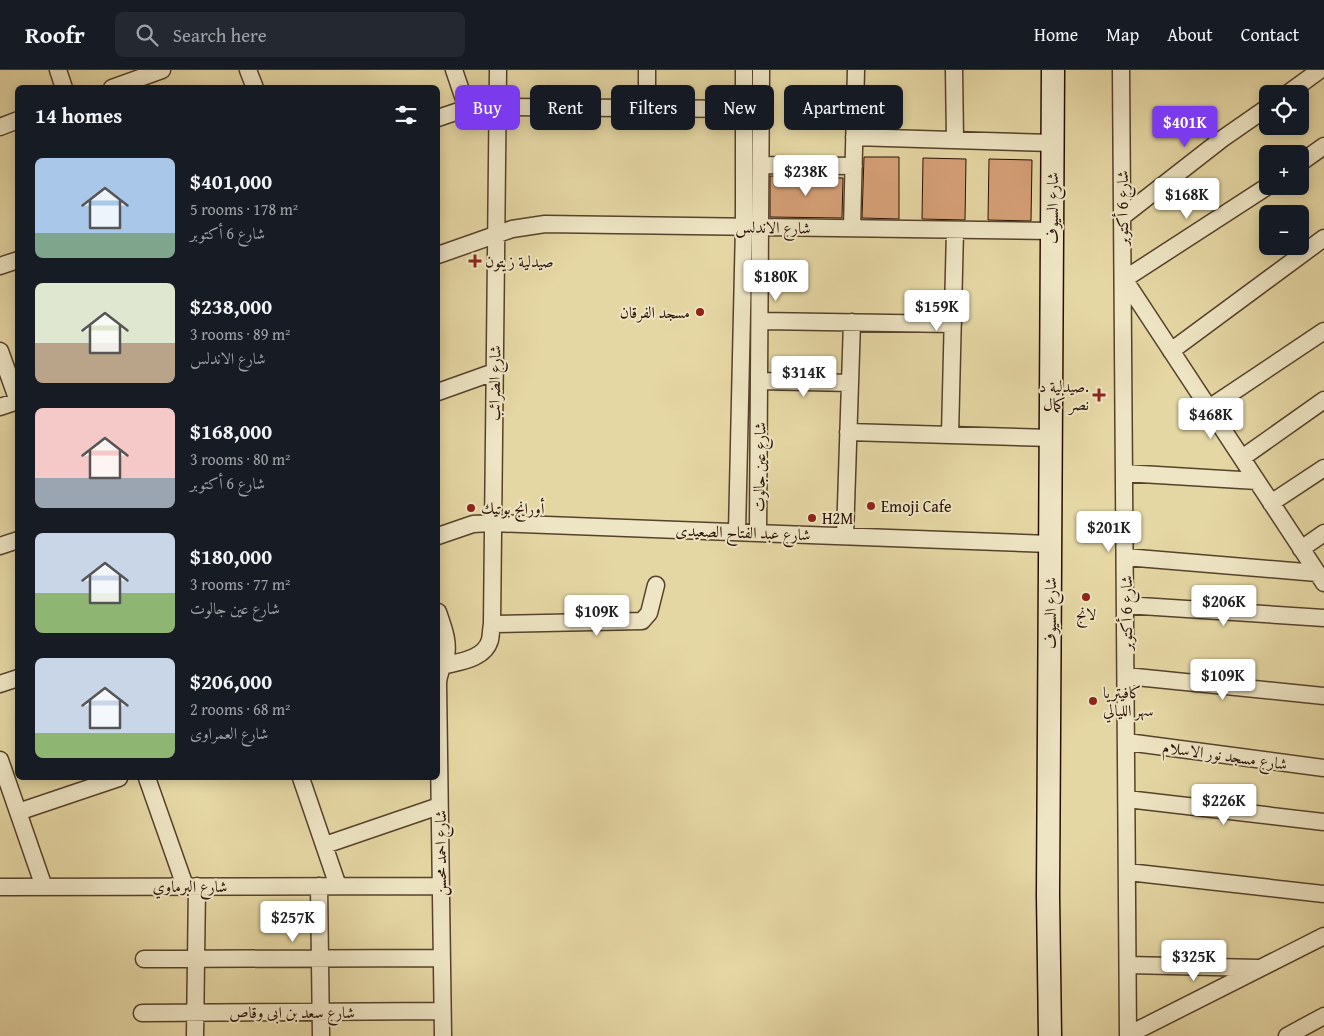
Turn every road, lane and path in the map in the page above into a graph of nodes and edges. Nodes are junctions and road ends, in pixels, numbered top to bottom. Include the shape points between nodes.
1 (58, 70) edge
2 (162, 70) edge
3 (248, 70) edge
4 (454, 70) edge
5 (498, 70) edge
6 (647, 70) edge
7 (744, 70) edge
8 (761, 70) edge
9 (856, 70) edge
10 (954, 70) edge
11 (1053, 70) edge
12 (1121, 70) edge
13 (1320, 70) edge
14 (63, 85) edge
15 (120, 85) edge
16 (254, 85) edge
17 (459, 85) edge
18 (498, 85) edge
19 (647, 85) edge
20 (744, 85) edge
21 (1299, 85) edge
22 (520, 103) edge
23 (611, 107) edge
24 (455, 112) edge
25 (1259, 113) edge
26 (440, 117) edge
27 (15, 121) edge
28 (0, 126) edge
29 (497, 130) edge
30 (744, 130) edge
31 (854, 138) junction
32 (955, 140) junction
33 (1052, 143) junction
34 (1324, 146) edge
35 (1309, 157) edge
36 (761, 165) junction
37 (854, 166) junction
38 (1259, 192) edge
39 (1122, 217) junction
40 (744, 226) junction
41 (761, 226) junction
42 (852, 228) junction
43 (955, 230) junction
44 (1052, 231) junction
45 (496, 235) junction
46 (1324, 238) edge
47 (440, 254) edge
48 (15, 261) edge
49 (0, 266) edge
50 (1123, 279) junction
51 (760, 321) junction
52 (852, 322) junction
53 (953, 324) junction
54 (1324, 331) edge
55 (0, 351) edge
56 (1171, 351) junction
57 (494, 372) junction
58 (760, 381) junction
59 (850, 383) junction
60 (440, 391) edge
61 (15, 395) edge
62 (1324, 400) edge
63 (15, 402) edge
64 (0, 407) edge
65 (1209, 408) junction
66 (848, 432) junction
67 (950, 435) junction
68 (1051, 438) junction
69 (1242, 458) junction
70 (1324, 468) edge
71 (1124, 473) junction
72 (1257, 481) junction
73 (1271, 503) junction
74 (492, 523) junction
75 (737, 532) junction
76 (758, 533) junction
77 (1324, 533) edge
78 (440, 535) edge
79 (845, 536) junction
80 (15, 541) edge
81 (1050, 544) junction
82 (0, 546) edge
83 (1301, 549) junction
84 (1125, 558) junction
85 (1321, 578) edge
86 (656, 585) dead end
87 (1125, 605) junction
88 (1324, 618) edge
89 (440, 619) edge
90 (492, 624) junction
91 (440, 667) edge
92 (1126, 676) junction
93 (15, 679) edge
94 (0, 684) edge
95 (1324, 696) edge
96 (1127, 742) junction
97 (0, 760) edge
98 (1324, 768) edge
99 (113, 780) edge
100 (148, 780) edge
101 (302, 780) edge
102 (440, 780) edge
103 (1127, 799) junction
104 (440, 806) junction
105 (18, 812) junction
106 (1324, 822) edge
107 (325, 845) junction
108 (1128, 872) junction
109 (191, 886) junction
110 (319, 886) junction
111 (338, 886) junction
112 (440, 886) junction
113 (0, 887) edge
114 (44, 887) junction
115 (1324, 894) edge
116 (1324, 936) edge
117 (320, 958) junction
118 (441, 958) junction
119 (144, 959) dead end
120 (196, 959) junction
121 (1128, 964) junction
122 (1260, 968) junction
123 (442, 1011) junction
124 (321, 1012) junction
125 (142, 1013) dead end
126 (196, 1013) junction
127 (1324, 1016) edge
128 (195, 1036) edge
129 (321, 1036) edge
130 (443, 1036) edge
131 (1050, 1036) edge
132 (1128, 1036) edge
133 (1287, 1036) edge

1 - 14 street
2 - 15 street
3 - 16 street
4 - 17 street
5 - 18 street, شارع الضرائب
6 - 19 street
7 - 20 street, شارع عين جالوت
8 - 36 street, شارع عين جالوت
9 - 31 street
10 - 32 street
11 - 33 main road, شارع السيوف
12 - 39 street, شارع 6 أكتوبر
13 - 21 street
22 - 23 street
24 - 26 street
25 - 39 street
27 - 28 street
29 - 45 street, شارع الضرائب
30 - 40 street, شارع عين جالوت
31 - 32 street
31 - 37 street
32 - 33 street
33 - 44 main road, شارع السيوف
34 - 35 street
36 - 37 street
36 - 41 street, شارع عين جالوت
37 - 42 street
38 - 50 street
39 - 50 street, شارع 6 أكتوبر
40 - 41 street, شارع الاندلس
40 - 45 street, شارع الاندلس via 545,224 529,225
40 - 75 street, شارع عين جالوت
41 - 42 street, شارع الاندلس
41 - 51 street, شارع عين جالوت
42 - 43 street, شارع الاندلس
43 - 44 street, شارع الاندلس
43 - 53 street
44 - 68 main road, شارع السيوف
45 - 47 street, شارع الاندلس
45 - 57 street, شارع الضرائب
46 - 56 street
48 - 49 street
50 - 56 street
50 - 71 street, شارع 6 أكتوبر
51 - 52 street
51 - 58 street, شارع عين جالوت
52 - 53 street
52 - 59 street
53 - 67 street
54 - 65 street
55 - 61 street
56 - 65 street
57 - 60 street
57 - 74 street, شارع الضرائب
58 - 59 street
58 - 76 street, شارع عين جالوت
59 - 66 street
62 - 69 street
63 - 64 street
65 - 69 street
66 - 67 street
66 - 79 street
67 - 68 street
68 - 81 main road, شارع السيوف
69 - 72 street
70 - 73 street
71 - 72 street
71 - 84 street, شارع 6 أكتوبر
72 - 73 street
73 - 83 street
74 - 75 street, شارع عبد الفتاح الصعيدى
74 - 78 street, شارع عبد الفتاح الصعيدى via 473,524
74 - 90 street, شارع الضرائب
75 - 76 street, شارع عبد الفتاح الصعيدى
76 - 79 street, شارع عبد الفتاح الصعيدى
77 - 83 street
79 - 81 street, شارع عبد الفتاح الصعيدى
80 - 82 street
81 - 131 main road, شارع السيوف
83 - 85 street
84 - 85 street
84 - 87 street, شارع 6 أكتوبر
86 - 90 street via 649,613 642,621
87 - 88 street
87 - 92 street, شارع 6 أكتوبر
89 - 91 street, شارع احمد محسن via 447,642
90 - 91 street, شارع الضرائب via 490,640 480,654
92 - 95 street
92 - 96 street, شارع 6 أكتوبر
93 - 94 street
96 - 98 street, شارع مسجد نور الاسلام
96 - 103 street, شارع 6 أكتوبر
97 - 105 street
99 - 105 street
100 - 109 street
101 - 107 street
102 - 104 street, شارع احمد محسن
103 - 106 street
103 - 108 street, شارع 6 أكتوبر
104 - 107 street
104 - 112 street, شارع احمد محسن
105 - 114 street
107 - 111 street
108 - 115 street
108 - 121 street, شارع 6 أكتوبر
109 - 110 street, شارع البرماوي
109 - 114 street, شارع البرماوي
109 - 120 street
110 - 111 street, شارع البرماوي
110 - 117 street
111 - 112 street, شارع البرماوي
112 - 118 street, شارع احمد محسن
113 - 114 street, شارع البرماوي
116 - 122 street
117 - 118 street
117 - 120 street
117 - 124 street
118 - 123 street, شارع احمد محسن
119 - 120 street
120 - 126 street
121 - 122 street
121 - 132 street, شارع 6 أكتوبر
122 - 132 street
123 - 124 street, شارع سعد بن ابى وقاص
123 - 130 street, شارع احمد محسن
124 - 126 street, شارع سعد بن ابى وقاص
124 - 129 street
125 - 126 street, شارع سعد بن ابى وقاص
126 - 128 street
127 - 133 street

